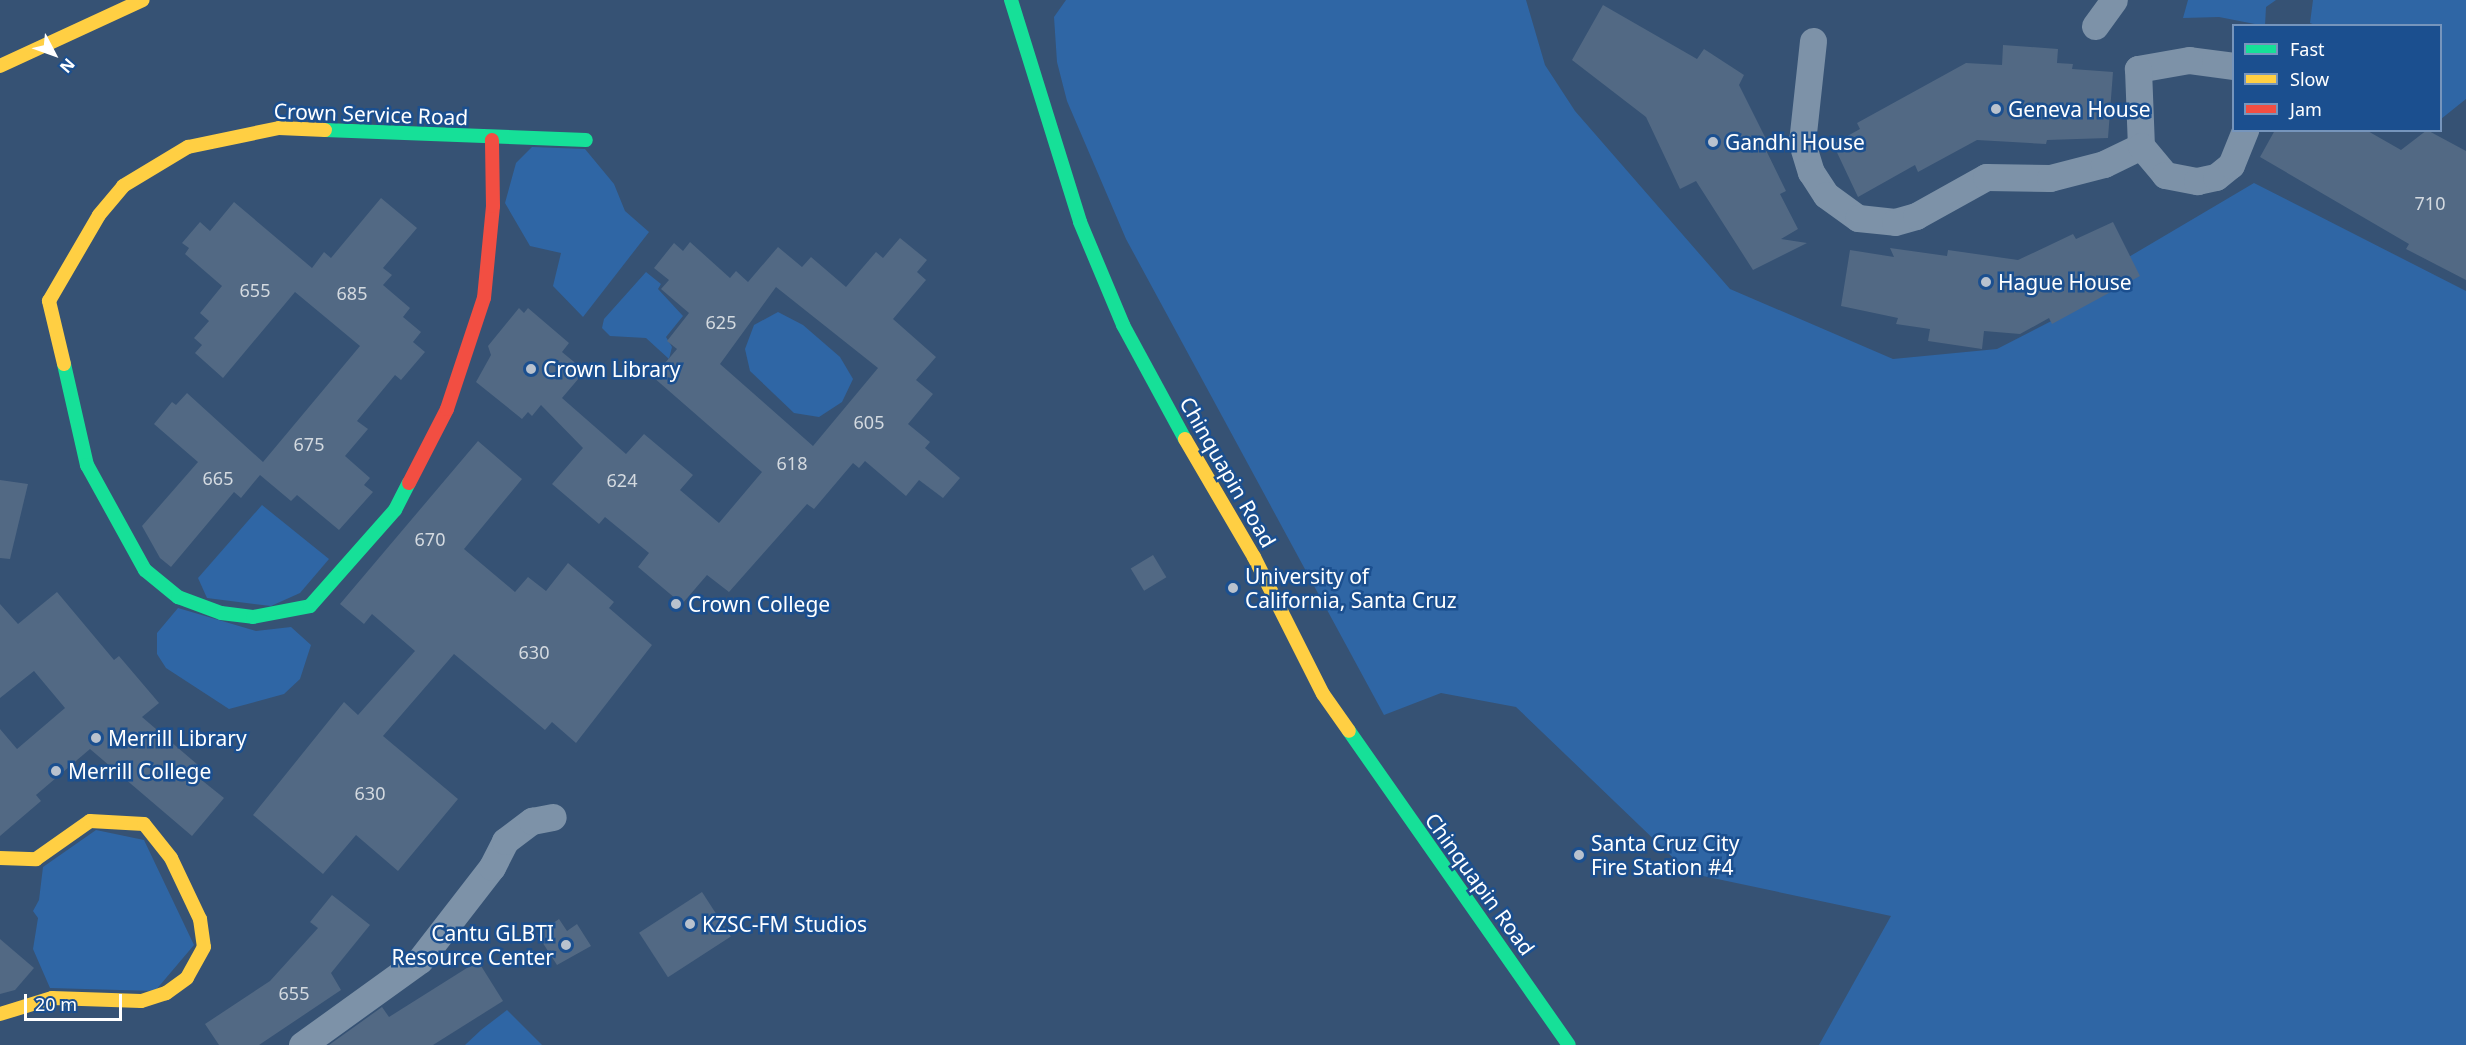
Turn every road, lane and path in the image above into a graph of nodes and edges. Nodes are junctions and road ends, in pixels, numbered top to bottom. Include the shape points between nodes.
1 (143, 0) edge
2 (1011, 0) edge
3 (2115, 0) edge
4 (2095, 26) dead end
5 (1813, 41) dead end
6 (0, 66) edge
7 (2232, 66) edge
8 (2244, 132) edge
9 (492, 140) junction
10 (586, 140) dead end
11 (2141, 146) junction
12 (553, 817) dead end
13 (0, 858) edge
14 (0, 1014) edge
15 (302, 1045) edge
16 (1569, 1045) edge

1 - 6 street
2 - 16 street, Chinquapin Road via 1080,222 1123,325 1171,416 1254,557 1323,694
3 - 4 street
5 - 11 street via 1802,142 1811,172 1826,195 1858,218 1895,222 1917,216 1986,177 2050,178 2104,164
7 - 11 street via 2189,60 2138,69
8 - 11 street via 2231,165 2216,177 2197,181 2165,175
9 - 9 street, Crown Service Road via 493,206 484,298 447,409 395,510 310,606 252,617 221,613 178,597 145,570 87,465 49,301 99,215 123,186 188,147 279,128
9 - 10 street, Crown Service Road
12 - 15 street via 532,820 505,842 492,867 420,960
13 - 14 street via 22,862 36,859 90,821 144,824 171,858 200,919 204,947 192,972 166,993 141,1001 52,998

